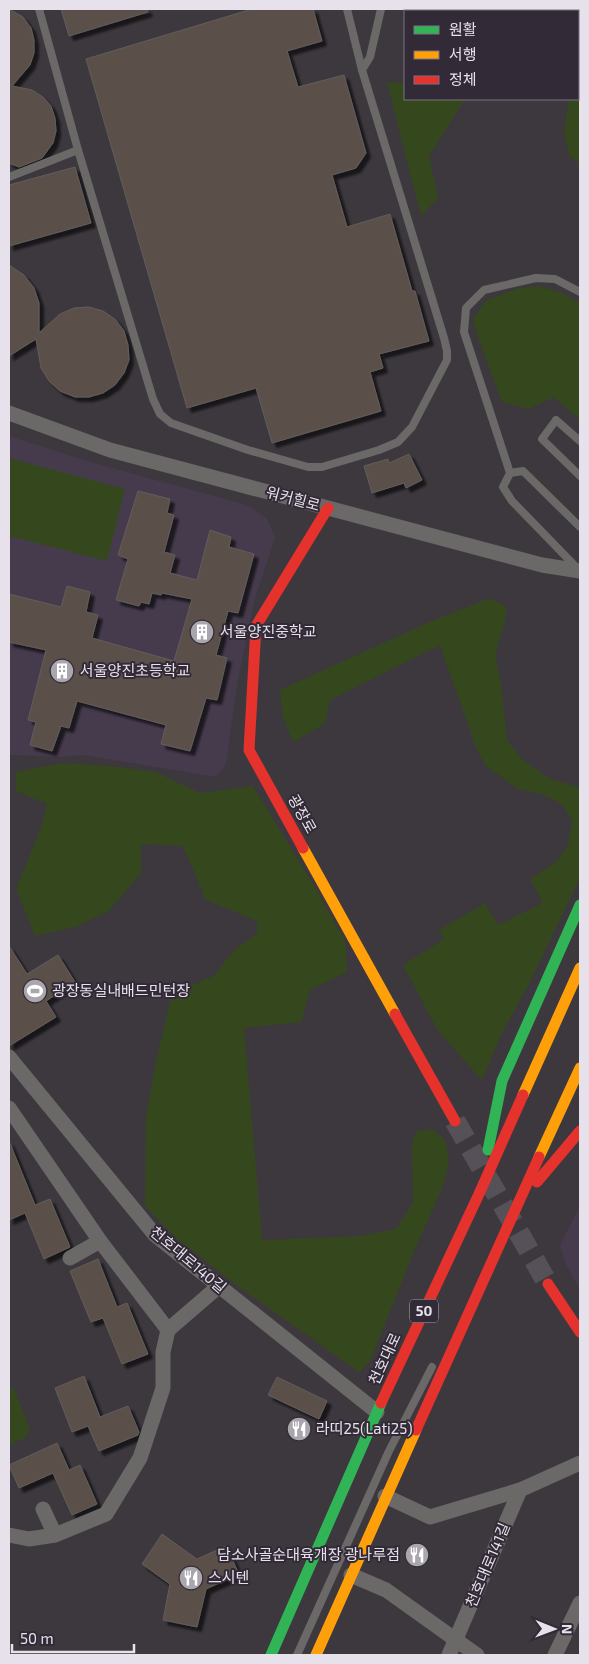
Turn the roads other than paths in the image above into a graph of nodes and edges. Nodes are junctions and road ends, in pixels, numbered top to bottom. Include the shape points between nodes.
1 (39, 9) edge
2 (347, 9) edge
3 (381, 9) edge
4 (362, 70) junction
5 (78, 150) junction
6 (9, 177) edge
7 (580, 292) edge
8 (9, 413) edge
9 (580, 441) edge
10 (510, 473) junction
11 (580, 476) edge
12 (328, 508) junction
13 (580, 527) edge
14 (580, 571) edge
15 (580, 905) edge
16 (580, 968) edge
17 (9, 1057) edge
18 (580, 1068) edge
19 (9, 1108) edge
20 (455, 1121) tunnel mouth
21 (580, 1131) edge
22 (479, 1194) junction
23 (516, 1206) junction
24 (100, 1241) junction
25 (496, 1251) junction
26 (70, 1258) dead end
27 (548, 1284) tunnel mouth
28 (219, 1286) junction
29 (460, 1312) dead end
30 (168, 1330) junction
31 (580, 1332) edge
32 (438, 1356) dead end
33 (377, 1412) junction
34 (580, 1462) edge
35 (520, 1490) junction
36 (385, 1496) junction
37 (44, 1509) dead end
38 (9, 1535) edge
39 (56, 1536) junction
40 (351, 1575) junction
41 (296, 1599) junction
42 (580, 1603) edge
43 (456, 1640) junction
44 (284, 1646) dead end
45 (271, 1655) edge
46 (297, 1655) edge
47 (316, 1655) edge
48 (449, 1655) edge
49 (477, 1655) edge
50 (555, 1655) edge

1 - 5 lane
2 - 4 lane
3 - 4 lane via 370,57
4 - 5 lane via 444,338 447,360 412,427 398,442 337,463 308,467 171,424 160,414
5 - 6 lane
7 - 10 lane via 555,279 536,278 484,290 466,308 464,332
8 - 12 street, 워커힐로 via 110,450
9 - 11 lane via 556,420 542,438
10 - 13 lane via 523,471
10 - 14 lane via 503,487 512,502
12 - 14 street, 워커힐로 via 542,565
12 - 20 main road, 광장로 via 256,626 249,750
15 - 22 main road via 502,1081
16 - 22 main road, 천호대로 / 50
17 - 28 street, 천호대로140길 via 155,1235
18 - 23 main road
19 - 24 street
21 - 23 main road
22 - 33 main road, 천호대로 / 50
23 - 25 main road
24 - 26 street
24 - 30 street
25 - 29 lane
25 - 36 main road
27 - 31 main road
28 - 30 street
28 - 33 street, 천호대로140길
30 - 39 street via 163,1352 163,1388 140,1458 106,1514
32 - 46 lane via 389,1451
33 - 41 main road, 천호대로 / 50
34 - 35 street
35 - 36 street via 430,1516
35 - 43 street, 천호대로141길
36 - 40 main road
37 - 39 street
38 - 39 street via 29,1539
40 - 43 street via 386,1590
40 - 47 main road
41 - 44 lane
41 - 45 main road, 천호대로 / 50
42 - 50 street
43 - 48 street, 천호대로141길
43 - 49 street

